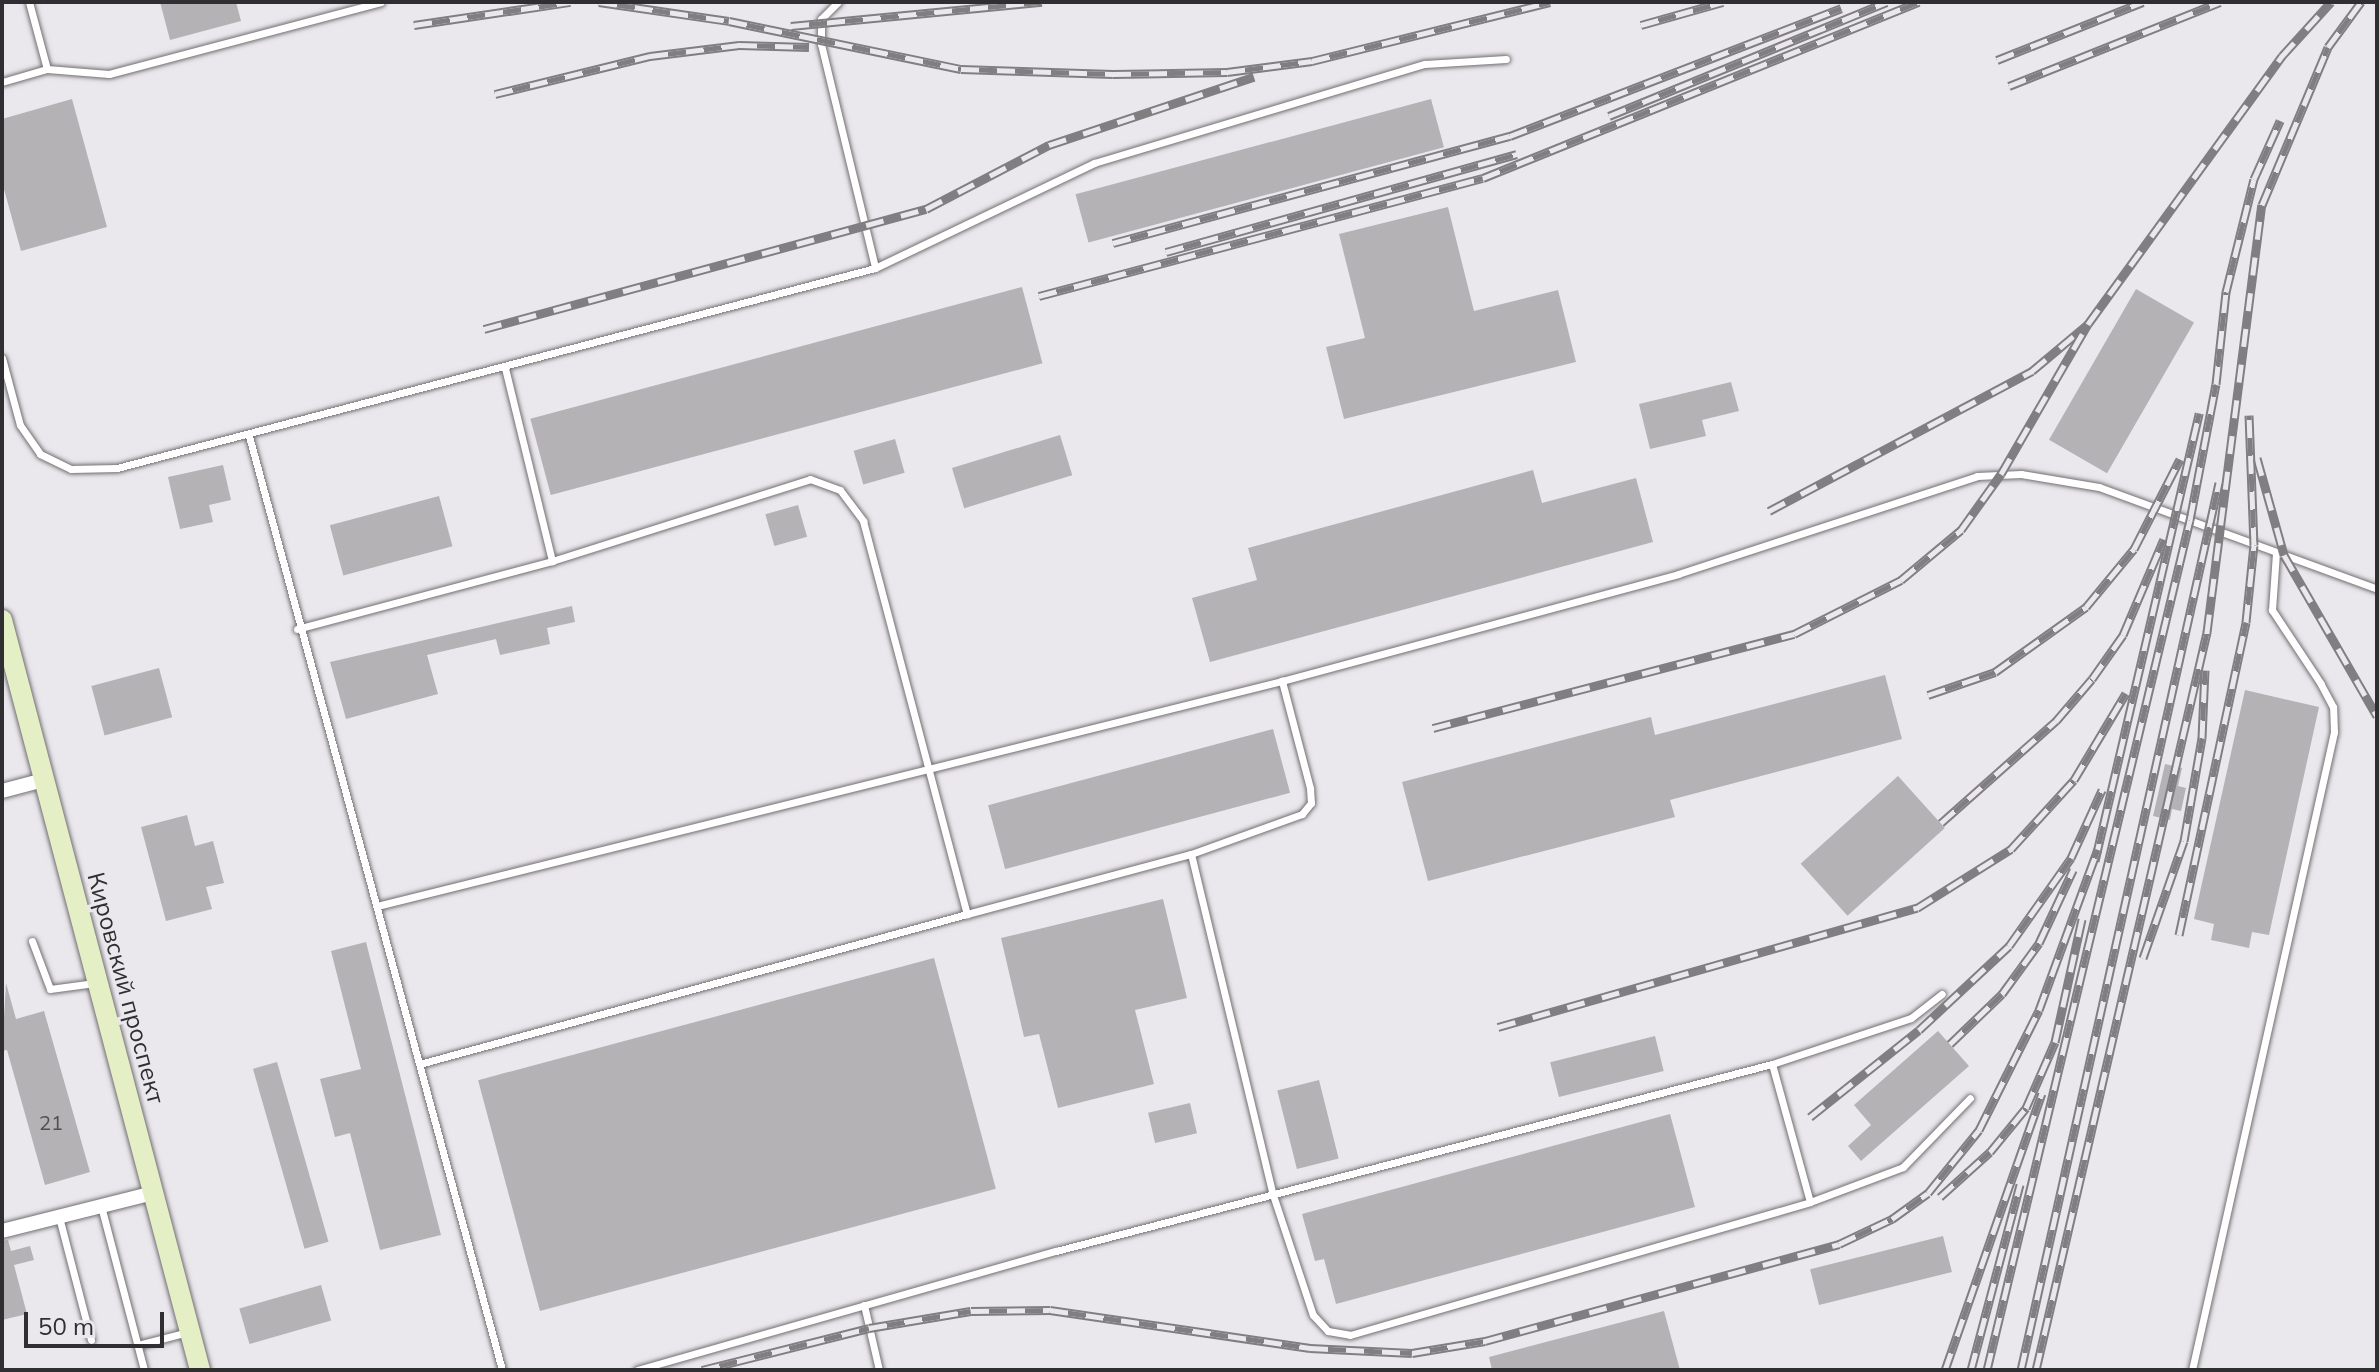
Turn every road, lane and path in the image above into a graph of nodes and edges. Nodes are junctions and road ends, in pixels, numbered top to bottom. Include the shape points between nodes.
1 (29, 2) edge
2 (381, 2) edge
3 (838, 2) edge
4 (1506, 59) dead end
5 (47, 69) junction
6 (2, 82) edge
7 (875, 268) junction
8 (2, 358) edge
9 (505, 368) junction
10 (249, 436) junction
11 (2276, 553) junction
12 (552, 561) junction
13 (2377, 589) edge
14 (2, 620) edge
15 (297, 629) junction
16 (1282, 681) junction
17 (930, 769) junction
18 (44, 780) junction
19 (2, 791) edge
20 (1191, 854) junction
21 (377, 906) junction
22 (967, 914) junction
23 (32, 941) dead end
24 (97, 982) junction
25 (1942, 994) dead end
26 (423, 1063) junction
27 (1772, 1064) junction
28 (1970, 1098) dead end
29 (153, 1193) junction
30 (1273, 1195) junction
31 (1810, 1202) junction
32 (101, 1206) junction
33 (59, 1217) junction
34 (2, 1231) edge
35 (864, 1305) junction
36 (190, 1331) junction
37 (91, 1340) dead end
38 (138, 1345) junction
39 (144, 1370) edge
40 (200, 1370) edge
41 (502, 1370) edge
42 (637, 1370) edge
43 (879, 1370) edge
44 (2192, 1370) edge

1 - 5 lane
2 - 5 lane via 109,74
3 - 7 lane via 821,19 821,44
4 - 7 lane via 1425,64 1094,163
5 - 6 lane
7 - 9 lane
8 - 10 lane via 20,425 40,454 71,469 117,468
9 - 10 lane
9 - 12 lane
10 - 15 lane
11 - 13 lane
11 - 16 lane via 2099,487 2021,474 1977,476 1678,574
11 - 44 lane via 2272,610 2333,707 2334,732
12 - 15 lane
12 - 17 lane via 810,479 840,490 863,521
14 - 18 main road, Кировский проспект
15 - 21 lane
16 - 17 lane
16 - 20 lane via 1311,803 1302,814
17 - 21 lane
17 - 22 lane
18 - 19 street
18 - 24 main road, Кировский проспект
20 - 22 lane
20 - 30 lane
21 - 26 lane
22 - 26 lane
23 - 24 lane via 50,989
24 - 29 main road, Кировский проспект
25 - 27 lane via 1911,1018
26 - 41 lane
27 - 30 lane
27 - 31 lane
28 - 31 lane via 1903,1167
29 - 32 street
29 - 36 main road, Кировский проспект
30 - 31 lane via 1313,1315 1328,1331 1350,1335
30 - 35 lane
32 - 33 street
32 - 38 lane
33 - 34 street
33 - 37 lane
35 - 42 lane
35 - 43 lane
36 - 38 lane
36 - 40 main road, Кировский проспект
38 - 39 lane

